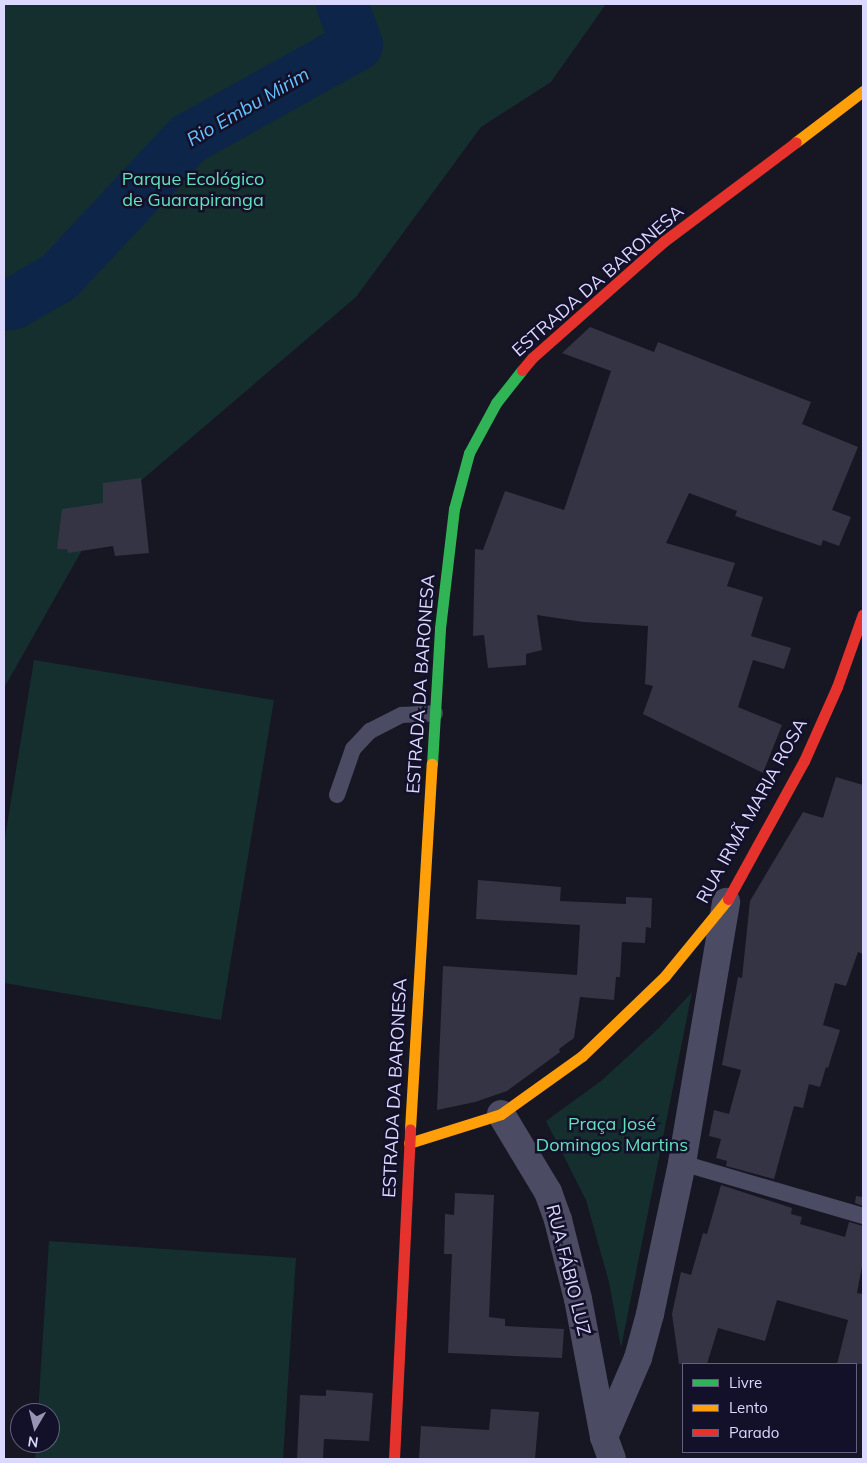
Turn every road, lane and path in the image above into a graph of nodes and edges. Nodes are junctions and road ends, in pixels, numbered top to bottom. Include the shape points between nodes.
1 (863, 91) edge
2 (863, 614) edge
3 (435, 713) junction
4 (337, 795) dead end
5 (726, 902) junction
6 (501, 1114) junction
7 (410, 1143) junction
8 (682, 1163) junction
9 (863, 1216) edge
10 (608, 1448) edge
11 (394, 1459) edge

1 - 3 main road, ESTRADA DA BARONESA via 663,242 532,358 496,403 469,453 454,509 440,628
2 - 5 main road, RUA IRMÃ MARIA ROSA via 837,687 804,761
3 - 4 lane via 402,715 370,731 353,749
3 - 7 main road, ESTRADA DA BARONESA
5 - 6 main road, RUA IRMÃ MARIA ROSA via 665,976 627,1014 582,1056
5 - 8 street
6 - 7 main road, RUA IRMÃ MARIA ROSA
6 - 10 street, RUA FÁBIO LUZ via 548,1192 558,1220 578,1299
7 - 11 main road, ESTRADA DA BARONESA
8 - 9 lane
8 - 10 street via 648,1323

